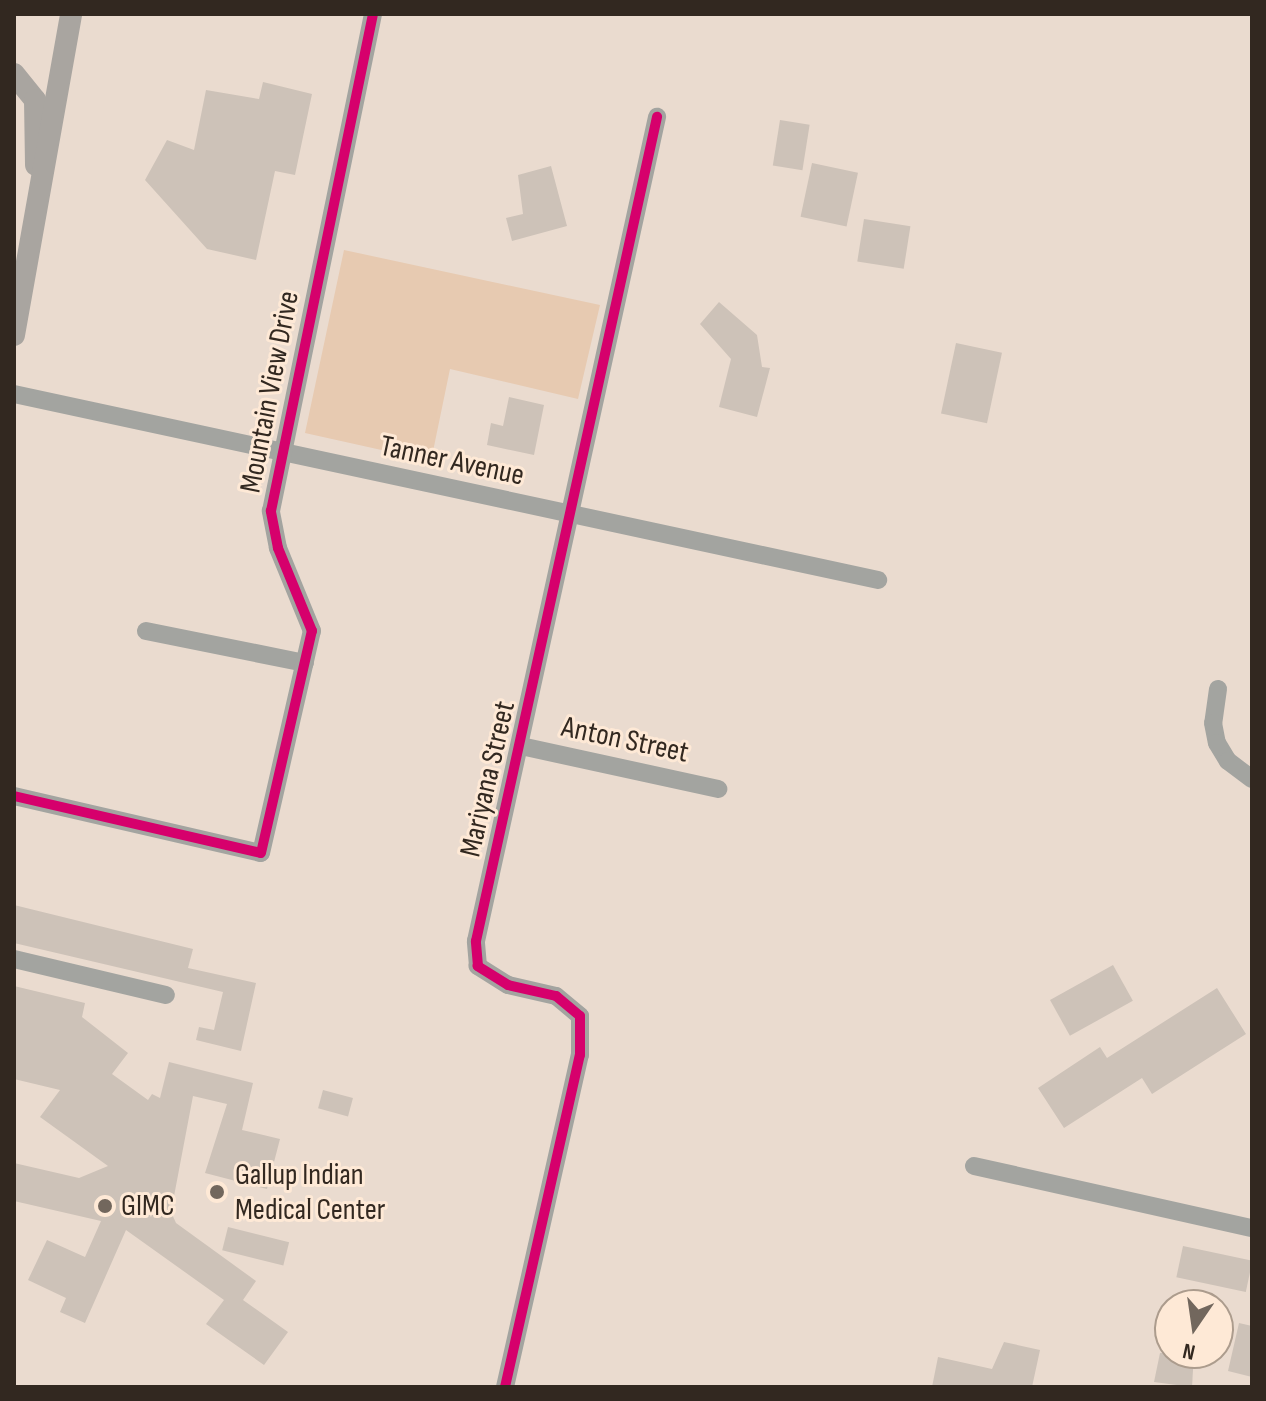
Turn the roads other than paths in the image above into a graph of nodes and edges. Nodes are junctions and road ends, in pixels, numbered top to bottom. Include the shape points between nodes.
1 (71, 14) edge
2 (373, 14) edge
3 (14, 74) edge
4 (657, 117) dead end
5 (36, 209) junction
6 (14, 335) edge
7 (14, 394) edge
8 (279, 452) junction
9 (569, 515) junction
10 (878, 580) dead end
11 (146, 631) dead end
12 (305, 663) junction
13 (1218, 689) dead end
14 (521, 746) junction
15 (1252, 779) edge
16 (718, 789) dead end
17 (14, 796) edge
18 (14, 959) edge
19 (166, 995) dead end
20 (974, 1166) dead end
21 (1252, 1228) edge
22 (505, 1387) edge

1 - 5 main road
2 - 8 street, Mountain View Drive
3 - 5 main road via 35,100
4 - 9 street, Mariyana Street
5 - 6 main road
7 - 8 street, Tanner Avenue
8 - 9 street, Tanner Avenue
8 - 12 street, Mountain View Drive via 271,511 278,548 312,631
9 - 10 street, Tanner Avenue
9 - 14 street, Mariyana Street
11 - 12 street
12 - 17 street, Mountain View Drive via 261,853
13 - 15 street via 1213,723 1217,743 1228,761
14 - 16 street, Anton Street
14 - 22 street, Mariyana Street via 476,941 478,966 508,985 556,996 580,1016 580,1055
18 - 19 street
20 - 21 street

